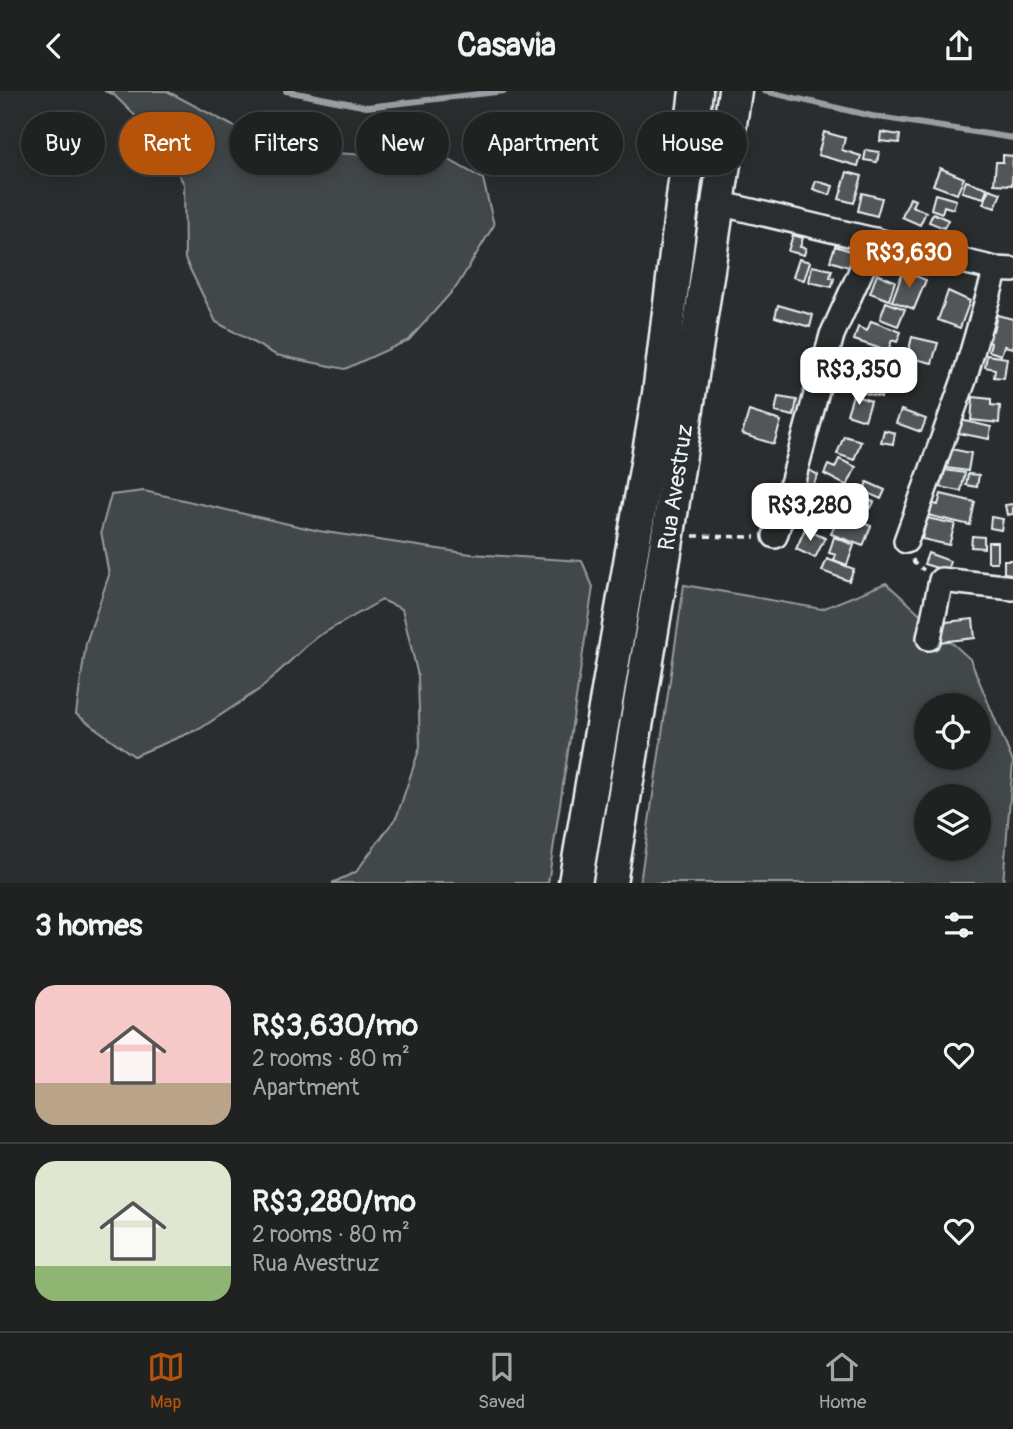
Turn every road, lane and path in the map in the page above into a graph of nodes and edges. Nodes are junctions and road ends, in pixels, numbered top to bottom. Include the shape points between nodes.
1 (696, 91) edge
2 (735, 91) edge
3 (718, 203) junction
4 (875, 240) junction
5 (1004, 269) edge
6 (668, 534) junction
7 (775, 536) joint
8 (906, 541) joint
9 (941, 580) junction
10 (1013, 588) edge
11 (929, 638) dead end
12 (575, 883) edge
13 (610, 883) edge

1 - 12 main road, Rua Avestruz via 659,394
2 - 3 main road, Rua Avestruz
3 - 4 street
3 - 6 main road, Rua Avestruz
4 - 5 street
4 - 7 street via 832,335
5 - 8 street
6 - 7 path
6 - 13 main road, Rua Avestruz
8 - 9 path via 914,563
9 - 10 street
9 - 11 street

